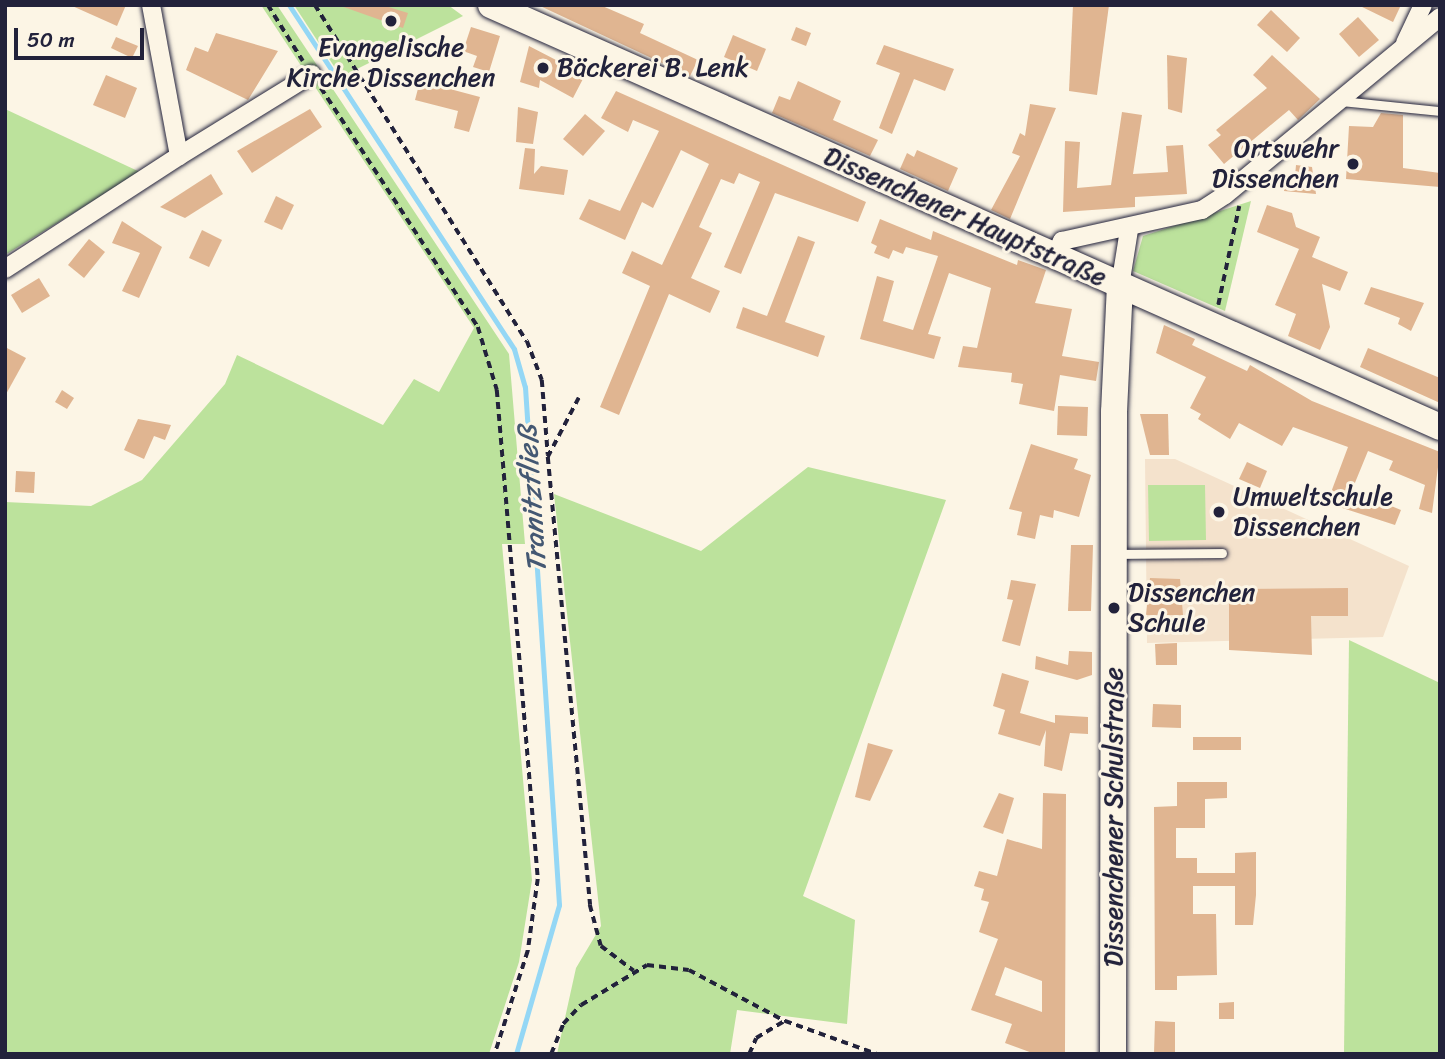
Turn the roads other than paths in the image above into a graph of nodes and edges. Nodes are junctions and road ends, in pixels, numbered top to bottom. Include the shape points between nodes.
1 (151, 5) edge
2 (491, 5) edge
3 (1423, 5) edge
4 (1440, 17) edge
5 (1403, 48) junction
6 (312, 74) road end
7 (1338, 101) junction
8 (1440, 111) edge
9 (179, 156) junction
10 (1129, 230) junction
11 (1055, 258) junction
12 (5, 269) edge
13 (1120, 286) junction
14 (1440, 427) edge
15 (1222, 553) dead end
16 (1114, 554) junction
17 (1113, 1054) edge

1 - 9 street
2 - 11 main road, Dissenchener Hauptstraße
3 - 5 street
4 - 5 street
5 - 7 street
6 - 9 street
7 - 8 lane
7 - 10 street via 1202,210
9 - 12 street
10 - 11 street via 1062,241
10 - 13 street
11 - 13 main road, Dissenchener Hauptstraße
13 - 14 main road, Dissenchener Hauptstraße
13 - 16 main road, Dissenchener Schulstraße
15 - 16 lane
16 - 17 main road, Dissenchener Schulstraße

